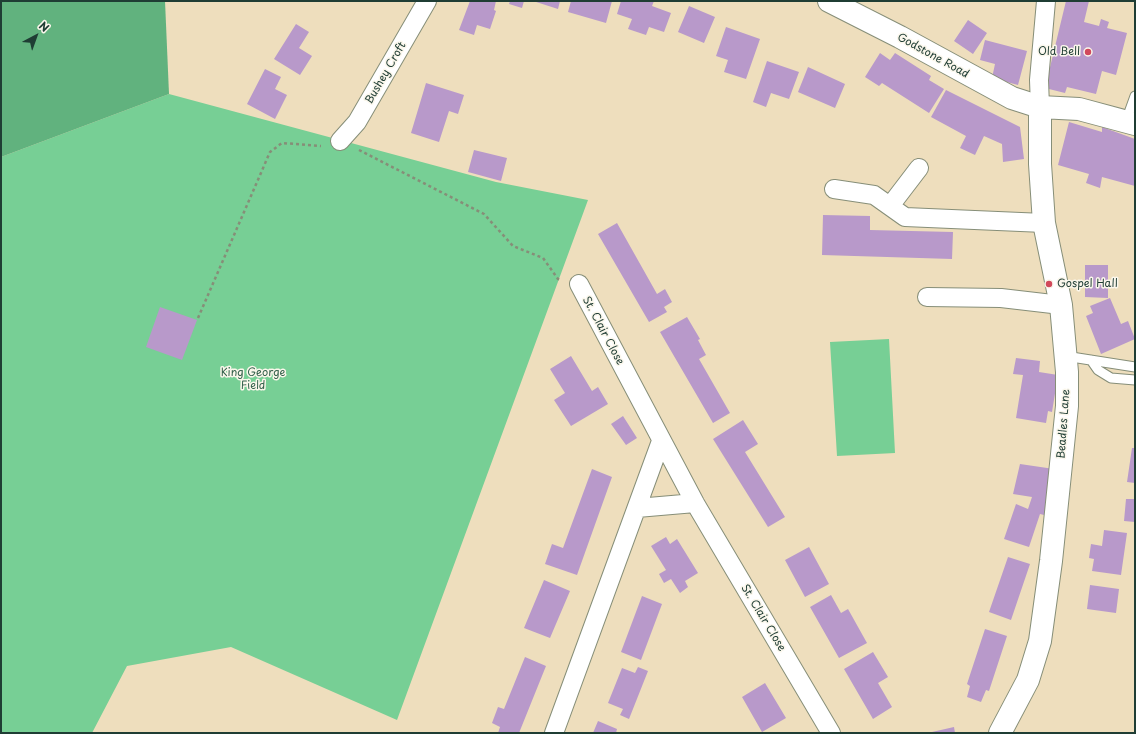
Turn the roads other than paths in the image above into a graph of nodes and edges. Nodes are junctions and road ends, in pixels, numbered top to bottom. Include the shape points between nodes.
1 (427, 1) edge
2 (829, 1) edge
3 (1046, 1) edge
4 (1135, 96) edge
5 (1040, 107) junction
6 (1130, 123) edge
7 (340, 141) road end
8 (919, 168) dead end
9 (834, 189) dead end
10 (890, 206) junction
11 (1044, 223) junction
12 (579, 284) road end
13 (927, 297) dead end
14 (1061, 305) junction
15 (1065, 356) junction
16 (1091, 360) junction
17 (1135, 367) edge
18 (1135, 380) edge
19 (661, 441) junction
20 (695, 503) junction
21 (637, 508) junction
22 (554, 733) edge
23 (831, 733) edge
24 (1000, 733) edge

1 - 7 street, Bushey Croft via 357,122
2 - 5 street, Godstone Road via 1012,98
3 - 5 street via 1038,80
4 - 6 lane
5 - 6 street, Godstone Road via 1078,109
5 - 11 street, Beadles Lane
8 - 10 street
9 - 10 street via 874,195
10 - 11 street via 905,217
11 - 14 street, Beadles Lane
12 - 19 street, St. Clair Close
13 - 14 street via 1000,298
14 - 15 street, Beadles Lane
15 - 16 lane
15 - 24 street, Beadles Lane via 1065,437 1045,614 1028,680
16 - 17 lane
16 - 18 lane via 1098,370 1111,378
19 - 20 street, St. Clair Close
19 - 21 street
20 - 21 street
20 - 23 street, St. Clair Close
21 - 22 street

